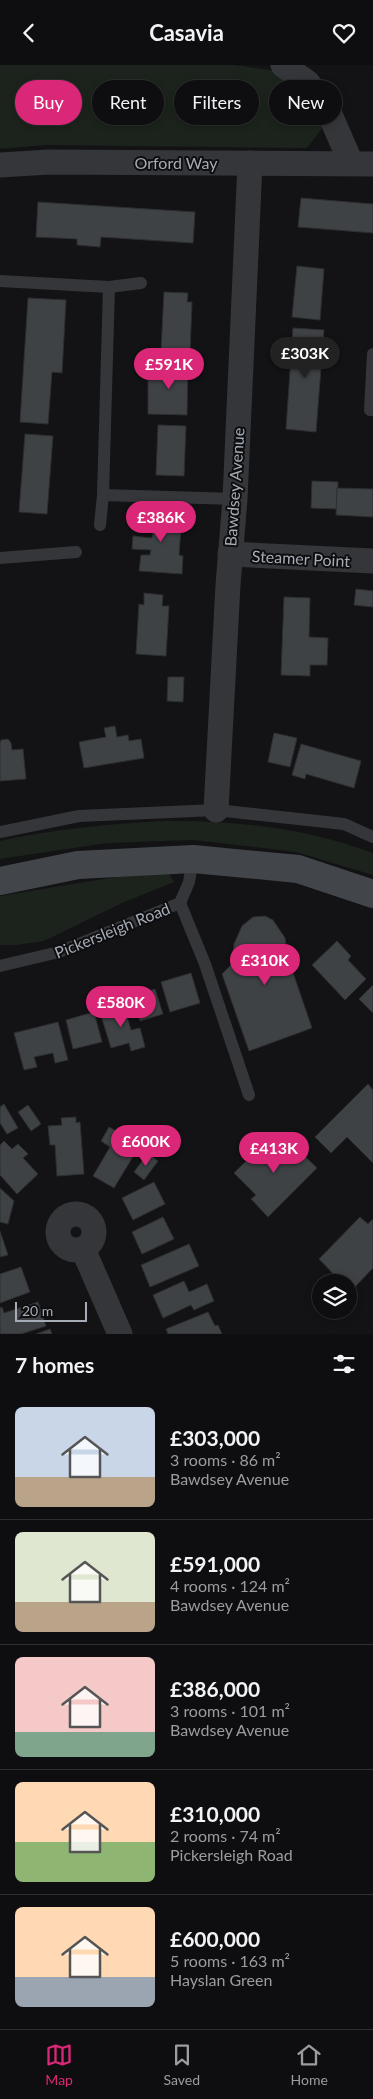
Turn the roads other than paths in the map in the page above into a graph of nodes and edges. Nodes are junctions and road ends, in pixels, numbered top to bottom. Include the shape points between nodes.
1 (283, 65) edge
2 (250, 163) junction
3 (362, 164) edge
4 (0, 165) edge
5 (0, 281) edge
6 (141, 283) dead end
7 (109, 287) junction
8 (373, 354) edge
9 (373, 410) edge
10 (103, 495) junction
11 (235, 499) junction
12 (100, 525) dead end
13 (76, 552) dead end
14 (230, 554) junction
15 (0, 559) edge
16 (373, 561) edge
17 (216, 810) junction
18 (0, 832) edge
19 (373, 837) edge
20 (193, 859) junction
21 (0, 881) edge
22 (373, 894) edge
23 (180, 903) junction
24 (0, 966) edge
25 (249, 1095) dead end
26 (83, 1249) dead end
27 (120, 1334) edge

1 - 3 street, Orford Way via 308,83
2 - 3 street, Orford Way
2 - 4 street, Orford Way via 49,162
2 - 11 street, Bawdsey Avenue
5 - 7 lane
6 - 7 lane
7 - 10 lane
8 - 9 lane via 370,409
10 - 11 lane
10 - 12 lane
11 - 14 street, Bawdsey Avenue
13 - 15 lane
14 - 16 street, Steamer Point
14 - 17 street, Bawdsey Avenue
17 - 18 lane via 79,816
17 - 19 lane via 344,824
20 - 21 main road via 78,865
20 - 22 main road via 298,869
20 - 23 lane, Pickersleigh Road via 189,882
23 - 24 lane, Pickersleigh Road via 59,952
23 - 25 lane via 205,964
26 - 27 street

